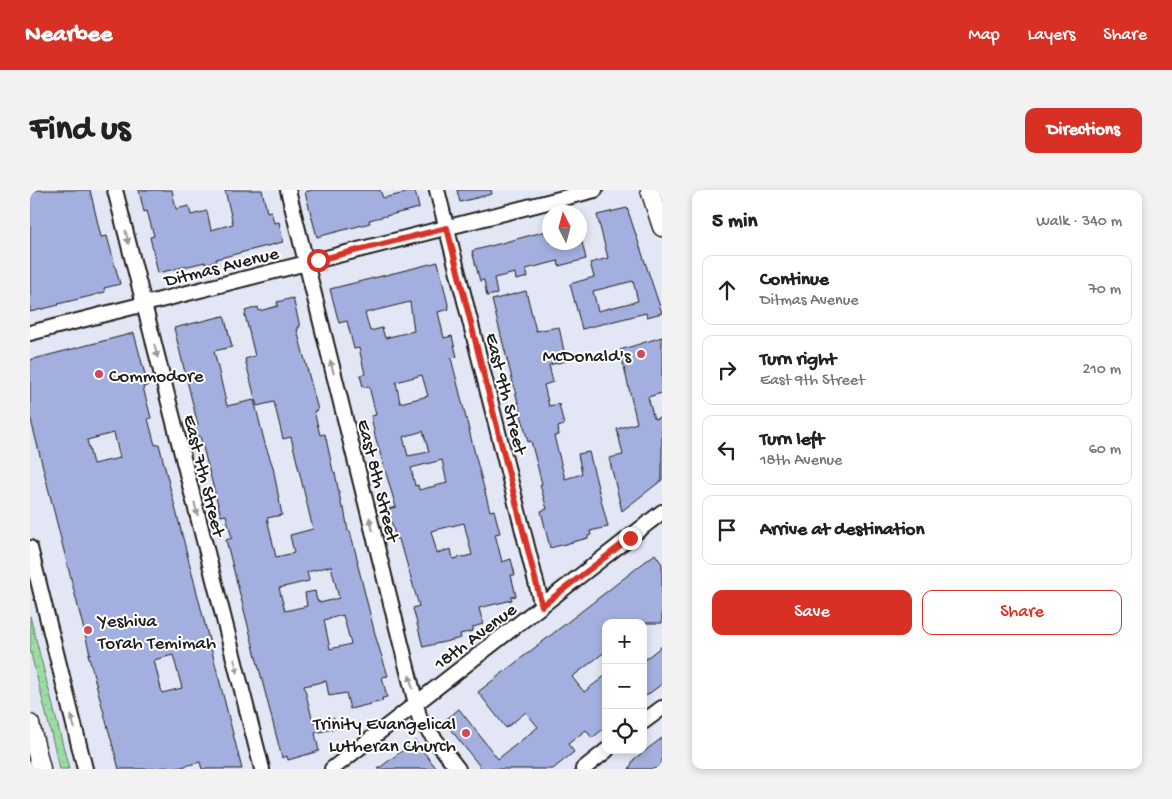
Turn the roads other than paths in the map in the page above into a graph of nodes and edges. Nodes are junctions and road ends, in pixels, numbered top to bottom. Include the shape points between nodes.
1 (115, 190) edge
2 (288, 190) edge
3 (437, 190) edge
4 (595, 190) edge
5 (650, 190) edge
6 (662, 226) edge
7 (447, 228) junction
8 (306, 263) junction
9 (144, 304) junction
10 (30, 333) edge
11 (662, 512) edge
12 (30, 548) edge
13 (542, 606) junction
14 (416, 703) junction
15 (662, 708) edge
16 (647, 719) edge
17 (30, 724) edge
18 (603, 754) edge
19 (41, 769) edge
20 (85, 769) edge
21 (262, 769) edge
22 (332, 769) edge
23 (458, 769) edge
24 (583, 769) edge

1 -> 9 street, East 7th Street
2 - 8 street, East 8th Street
3 - 7 street, East 9th Street
4 - 7 street, Ditmas Avenue
5 - 6 main road
7 - 8 street, Ditmas Avenue
7 - 13 street, East 9th Street
8 - 9 street, Ditmas Avenue
14 -> 8 street, East 8th Street
9 - 10 street, Ditmas Avenue
9 -> 21 street, East 7th Street
11 - 13 street, 18th Avenue
20 -> 12 street
13 - 14 street, 18th Avenue
14 - 22 street, 18th Avenue
14 - 23 street, East 8th Street via 420,720
15 - 16 street
17 - 19 main road
18 - 24 street

